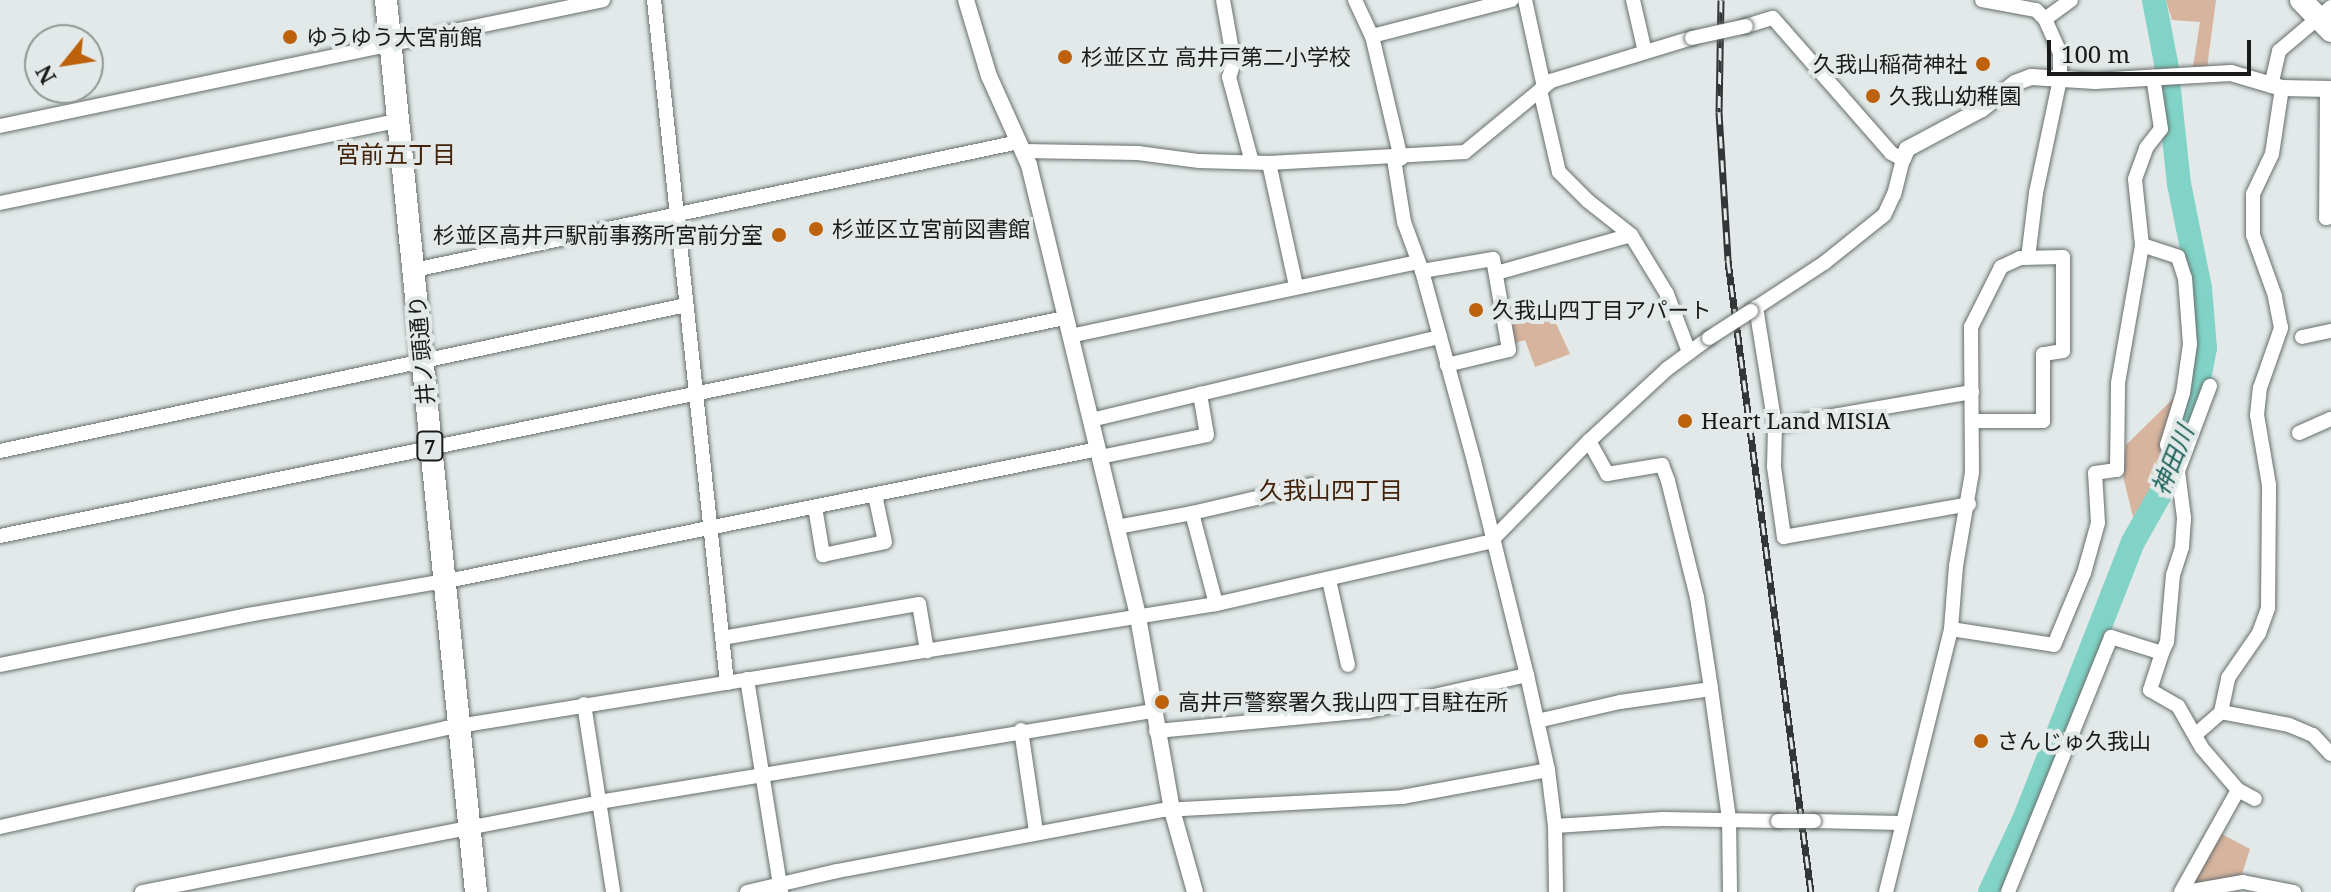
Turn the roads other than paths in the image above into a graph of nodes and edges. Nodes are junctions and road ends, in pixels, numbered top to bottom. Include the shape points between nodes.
1 (386, 0) edge
2 (603, 0) edge
3 (654, 0) edge
4 (966, 0) edge
5 (1223, 0) edge
6 (1355, 0) edge
7 (1511, 0) edge
8 (1525, 0) edge
9 (1633, 0) edge
10 (1982, 0) edge
11 (2071, 0) edge
12 (2301, 0) edge
13 (2045, 19) junction
14 (2327, 19) edge
15 (1372, 36) junction
16 (391, 45) junction
17 (1645, 52) junction
18 (2160, 76) junction
19 (2060, 79) junction
20 (2277, 87) junction
21 (1542, 88) junction
22 (2329, 88) edge
23 (400, 120) junction
24 (0, 126) edge
25 (1021, 147) junction
26 (1397, 159) junction
27 (1903, 159) junction
28 (1252, 162) junction
29 (1269, 163) junction
30 (0, 203) edge
31 (677, 216) junction
32 (2331, 217) edge
33 (1631, 235) junction
34 (2142, 245) junction
35 (2028, 258) junction
36 (1419, 266) junction
37 (414, 270) junction
38 (1496, 273) junction
39 (1296, 286) junction
40 (686, 305) junction
41 (1753, 309) junction
42 (1065, 318) junction
43 (2331, 331) edge
44 (1070, 336) junction
45 (1440, 337) junction
46 (2302, 337) dead end
47 (1689, 352) junction
48 (422, 358) junction
49 (1447, 365) junction
50 (2210, 386) dead end
51 (1972, 392) junction
52 (695, 393) junction
53 (1200, 394) junction
54 (2331, 419) edge
55 (1091, 420) junction
56 (1972, 421) junction
57 (1775, 426) junction
58 (2299, 433) dead end
59 (1589, 441) junction
60 (431, 447) junction
61 (0, 451) edge
62 (1099, 453) junction
63 (2176, 462) junction
64 (1312, 485) dead end
65 (875, 495) junction
66 (1969, 504) junction
67 (815, 507) junction
68 (1192, 513) junction
69 (710, 527) junction
70 (1117, 527) junction
71 (0, 536) edge
72 (1494, 538) junction
73 (1329, 580) junction
74 (443, 581) junction
75 (1216, 604) junction
76 (1138, 617) junction
77 (1951, 629) junction
78 (722, 638) junction
79 (927, 651) junction
80 (2162, 653) junction
81 (0, 665) edge
82 (1348, 665) dead end
83 (1527, 675) junction
84 (747, 679) junction
85 (727, 683) junction
86 (1711, 689) junction
87 (584, 704) junction
88 (1152, 711) junction
89 (2221, 712) junction
90 (1537, 721) junction
91 (459, 725) junction
92 (1021, 730) junction
93 (1156, 731) junction
94 (2195, 735) junction
95 (2331, 754) edge
96 (1548, 770) junction
97 (762, 776) junction
98 (2238, 790) junction
99 (2255, 799) dead end
100 (599, 802) junction
101 (1172, 810) junction
102 (1729, 818) junction
103 (1900, 823) junction
104 (1555, 826) junction
105 (0, 827) edge
106 (469, 828) junction
107 (1036, 832) junction
108 (781, 889) edge
109 (142, 892) edge
110 (476, 892) edge
111 (613, 892) edge
112 (747, 892) edge
113 (1195, 892) edge
114 (1556, 892) edge
115 (1730, 892) edge
116 (1886, 892) edge
117 (2008, 892) edge
118 (2184, 892) edge
119 (2294, 892) edge

1 - 16 main road, 井ノ頭通り / 7
2 - 16 street
3 - 31 street
4 - 25 street via 989,76
5 - 28 street via 1234,62 1229,77
6 - 15 street
7 - 15 street
8 - 21 street
9 - 17 street
10 - 13 street via 2036,10
11 - 13 street
12 - 14 main road
13 - 19 street via 2060,53
14 - 20 street via 2279,51
15 - 26 street
16 - 23 main road, 井ノ頭通り / 7
16 - 24 street
17 - 21 street
17 - 27 street, bridge via 1773,18 1891,153
18 - 19 street
18 - 20 street via 2231,73
18 - 34 street via 2161,129 2146,148 2135,179
19 - 27 street via 2031,77 2015,83 1982,109 1907,149
19 - 35 street
20 - 22 street
20 - 89 street via 2272,154 2253,194 2253,235 2281,328 2260,388 2257,415 2269,485 2268,608 2259,633 2228,678
21 - 26 street via 1471,150
21 - 33 street via 1559,172
22 - 32 street via 2326,218
23 - 30 street
23 - 37 main road, 井ノ頭通り / 7
25 - 28 street
25 - 31 street
25 - 42 street
26 - 29 street
26 - 36 street via 1404,222
27 - 41 street via 1884,215 1824,263
28 - 29 street
29 - 39 street
31 - 37 street
31 - 40 street
33 - 38 street
33 - 47 street via 1667,294
34 - 63 street via 2178,257 2185,278 2190,344 2183,393 2167,445
34 - 77 street via 2118,383 2117,470 2095,473 2098,523 2054,645
35 - 51 street via 2001,267 1971,327
35 - 56 street via 2063,257 2063,351 2043,354 2043,421
36 - 38 street via 1493,259
36 - 39 street
36 - 45 street
37 - 48 main road, 井ノ頭通り / 7
38 - 49 street via 1509,350
39 - 44 street
40 - 48 street
40 - 52 street
41 - 47 street, bridge
41 - 57 street
42 - 44 street
42 - 52 street
43 - 46 street
44 - 55 street
45 - 49 street
45 - 53 street
47 - 59 street
48 - 60 main road, 井ノ頭通り / 7
48 - 61 street
49 - 72 street
50 - 63 street
51 - 56 street
51 - 57 street
52 - 60 street
52 - 69 street
53 - 55 street
53 - 62 street via 1207,435
54 - 58 street
55 - 62 street
56 - 66 street
57 - 66 street via 1774,467 1784,537
59 - 72 street
59 - 86 street via 1607,474 1662,465 1697,597
60 - 71 street
60 - 74 main road, 井ノ頭通り / 7
62 - 65 street
62 - 70 street
63 - 80 street via 2184,518 2182,547
64 - 68 street
65 - 67 street
65 - 67 street via 885,542 823,555
66 - 77 street via 1960,538
67 - 69 street
68 - 70 street
68 - 75 street
69 - 74 street
69 - 78 street
70 - 76 street
72 - 73 street
72 - 83 street
73 - 75 street
73 - 82 street
74 - 81 street
74 - 91 main road, 井ノ頭通り / 7
75 - 76 street
76 - 79 street
76 - 88 street
77 - 103 street
78 - 79 street via 919,604
78 - 85 street
79 - 84 street
80 - 94 street via 2150,690 2178,706
80 - 117 street via 2111,637
83 - 90 street
83 - 93 street via 1368,711
84 - 85 street
84 - 97 street
85 - 87 street
86 - 90 street
86 - 102 street
87 - 91 street
87 - 100 street
88 - 92 street
88 - 93 street
89 - 94 street
89 - 95 street via 2289,725 2313,735
90 - 96 street
91 - 105 street
91 - 106 main road, 井ノ頭通り / 7
92 - 97 street
92 - 107 street
93 - 101 street
94 - 98 street
96 - 101 street via 1402,797
96 - 104 street
97 - 100 street
97 - 108 street
98 - 99 street
98 - 118 street
100 - 106 street
100 - 111 street
101 - 107 street
101 - 113 street
102 - 103 street, bridge
102 - 104 street
102 - 115 street
103 - 116 street
104 - 114 street
106 - 109 street
106 - 110 main road, 井ノ頭通り / 7
107 - 108 street via 837,871
108 - 112 street
118 - 119 street via 2243,882

